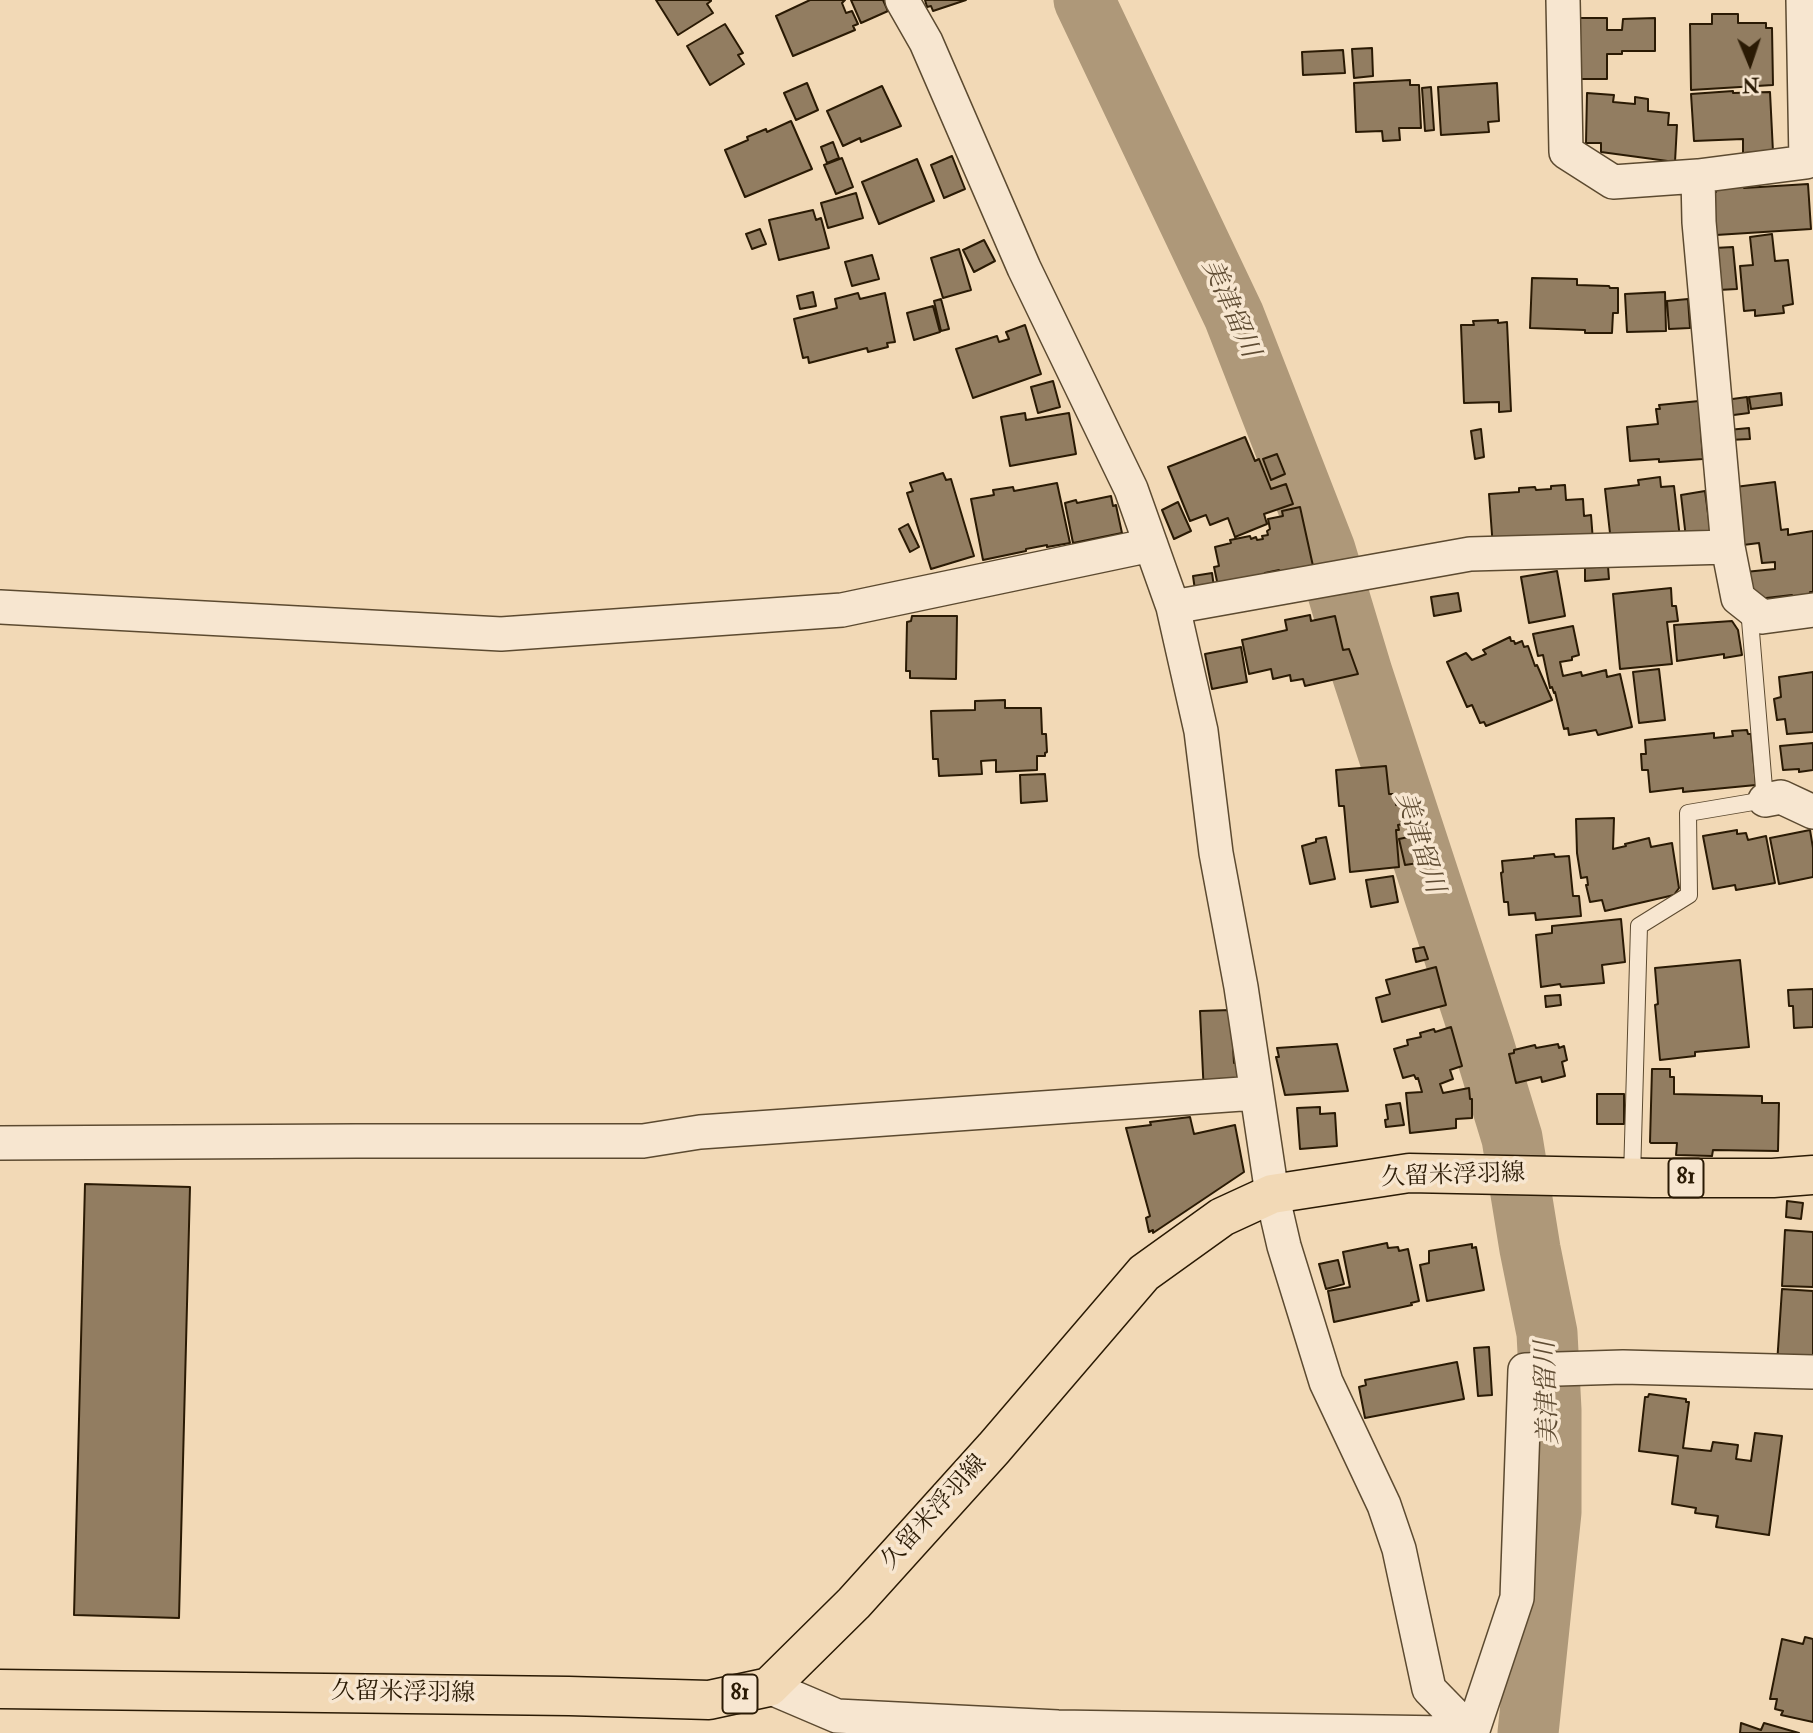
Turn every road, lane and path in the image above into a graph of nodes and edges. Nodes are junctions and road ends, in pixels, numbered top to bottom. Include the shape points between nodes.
1 (902, 0) edge
2 (1563, 0) edge
3 (1802, 0) edge
4 (1698, 176) junction
5 (1151, 545) junction
6 (1728, 547) junction
7 (1748, 606) junction
8 (0, 607) edge
9 (1173, 607) junction
10 (1813, 610) edge
11 (1765, 800) junction
12 (1813, 813) edge
13 (1256, 1093) junction
14 (0, 1143) edge
15 (1813, 1175) edge
16 (1632, 1177) junction
17 (1272, 1195) junction
18 (1813, 1372) edge
19 (769, 1688) junction
20 (0, 1689) edge
21 (1447, 1733) edge
22 (1472, 1733) edge

1 - 5 street via 926,42 1024,268 1131,489
2 - 4 street via 1566,152 1614,182
3 - 4 street via 1806,162
4 - 6 street
5 - 8 street via 842,610 501,634
5 - 9 street
6 - 7 street via 1738,598
6 - 9 street via 1470,554
7 - 10 street via 1762,617
7 - 11 lane
9 - 13 street via 1201,731
11 - 12 street via 1781,797
11 - 16 lane via 1688,813 1689,895 1639,926
13 - 14 street via 700,1132 643,1142
13 - 17 street
15 - 16 main road, 久留米浮羽線 / 81
16 - 17 main road, 久留米浮羽線 / 81 via 1409,1173
17 - 19 main road, 久留米浮羽線 / 81 via 1222,1217 1144,1273 854,1603
17 - 22 street via 1325,1382 1384,1505 1399,1549 1429,1689
18 - 22 street via 1623,1367 1525,1370 1517,1598
19 - 20 main road, 久留米浮羽線 / 81 via 709,1700
19 - 21 street via 837,1716 1058,1727

